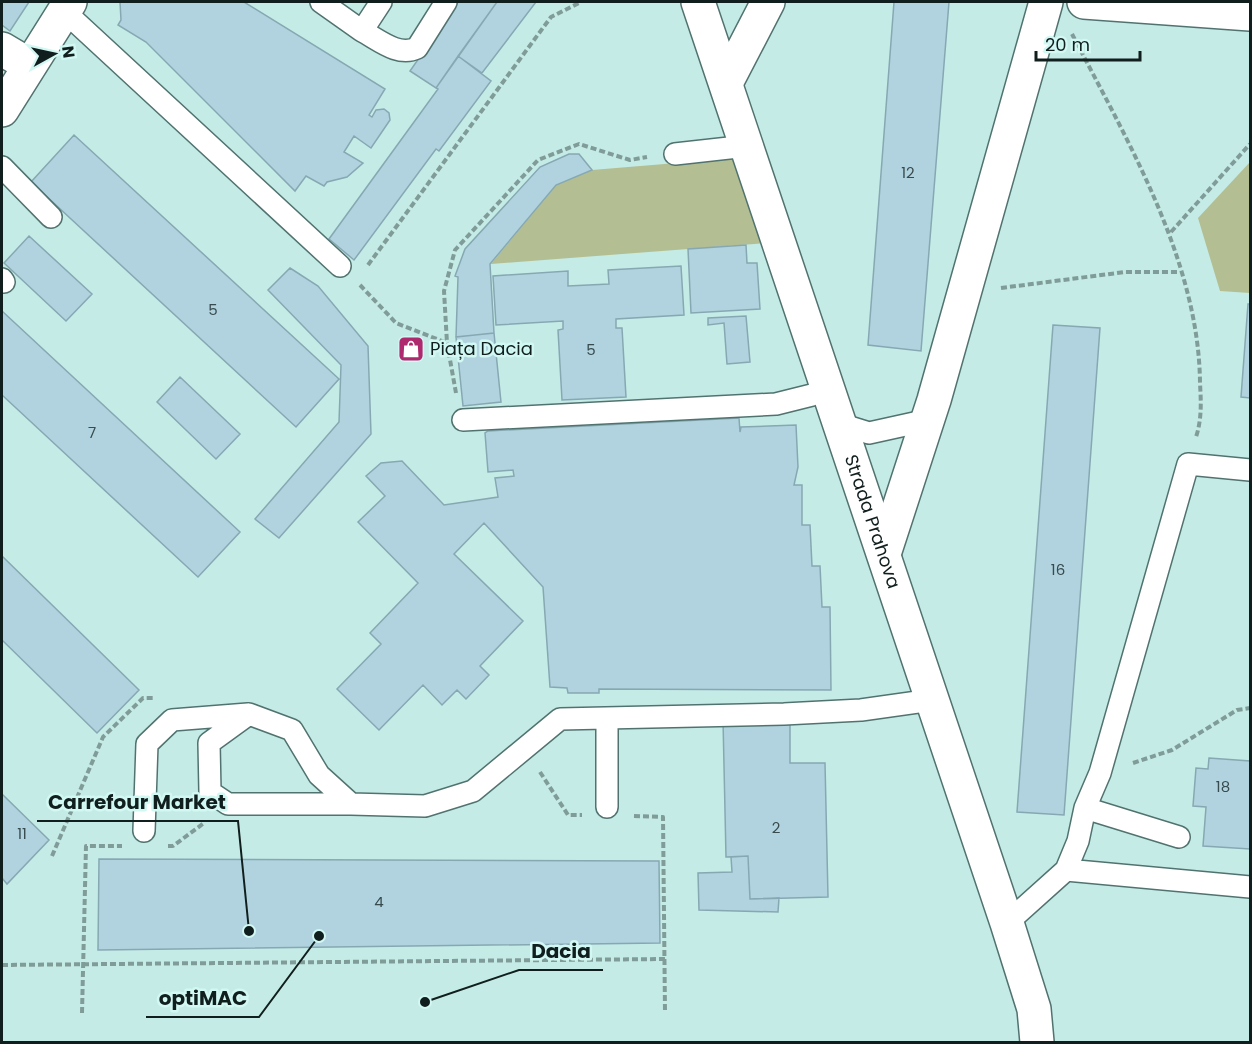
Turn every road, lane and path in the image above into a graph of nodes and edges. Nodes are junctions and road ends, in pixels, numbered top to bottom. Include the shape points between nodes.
1 (321, 2) edge
2 (381, 2) edge
3 (446, 2) edge
4 (580, 2) edge
5 (698, 2) edge
6 (768, 2) edge
7 (1084, 2) edge
8 (67, 6) edge
9 (1043, 12) edge
10 (1251, 14) edge
11 (362, 31) junction
12 (2, 49) edge
13 (29, 65) junction
14 (726, 83) junction
15 (2, 110) edge
16 (1251, 144) edge
17 (747, 146) junction
18 (675, 154) joint
19 (2, 166) edge
20 (51, 217) dead end
21 (1171, 232) junction
22 (340, 266) dead end
23 (1180, 272) junction
24 (363, 273) dead end
25 (356, 282) dead end
26 (965, 292) junction
27 (447, 342) junction
28 (827, 387) junction
29 (463, 420) joint
30 (928, 420) junction
31 (840, 424) junction
32 (1188, 464) junction
33 (1251, 470) edge
34 (884, 554) junction
35 (932, 700) junction
36 (1251, 708) edge
37 (249, 714) junction
38 (607, 718) junction
39 (525, 748) junction
40 (1100, 773) junction
41 (228, 804) junction
42 (351, 804) junction
43 (1085, 808) junction
44 (600, 811) joint
45 (628, 816) dead end
46 (144, 831) dead end
47 (1179, 837) dead end
48 (129, 846) dead end
49 (162, 846) dead end
50 (1066, 870) junction
51 (1251, 887) edge
52 (1007, 923) junction
53 (665, 959) junction
54 (2, 965) edge
55 (83, 965) junction
56 (664, 1012) dead end
57 (82, 1013) dead end
58 (1037, 1042) edge

1 - 11 lane
2 - 11 lane
3 - 11 lane via 417,48 411,51 402,52
4 - 24 path via 551,17
5 - 14 street, Strada Prahova
6 - 14 street
7 - 10 street
8 - 13 street
8 - 22 lane
9 - 21 path via 1069,27
9 - 26 street
12 - 13 street
13 - 15 street
14 - 17 street, Strada Prahova
16 - 21 path
17 - 18 lane
17 - 28 street, Strada Prahova
18 - 27 path via 630,160 579,144 538,160 456,250 444,291
19 - 20 lane
21 - 23 path
23 - 26 path via 1125,272
23 - 32 path via 1200,350 1201,423
25 - 27 path via 396,323
26 - 30 street
27 - 29 path
28 - 29 lane via 776,404
28 - 31 street, Strada Prahova
30 - 31 lane via 869,433
30 - 34 street
31 - 34 street, Strada Prahova
32 - 33 lane
32 - 40 lane
34 - 35 street, Strada Prahova
35 - 38 lane via 861,710
35 - 52 street, Strada Prahova
36 - 40 path via 1237,710 1172,750
37 - 41 lane via 209,743 210,792
37 - 42 lane via 292,730 318,775
37 - 46 lane via 172,720 147,744
38 - 39 lane via 560,719
38 - 44 lane
39 - 42 lane via 473,791 425,806
39 - 44 path via 568,815
40 - 43 lane
41 - 42 lane
41 - 49 path via 173,846
43 - 47 lane
43 - 50 lane
45 - 53 path via 663,817
48 - 55 path via 86,846
50 - 51 lane
50 - 52 lane
52 - 58 street, Strada Prahova via 1034,1009
53 - 55 path
53 - 56 path
54 - 55 path
55 - 57 path

